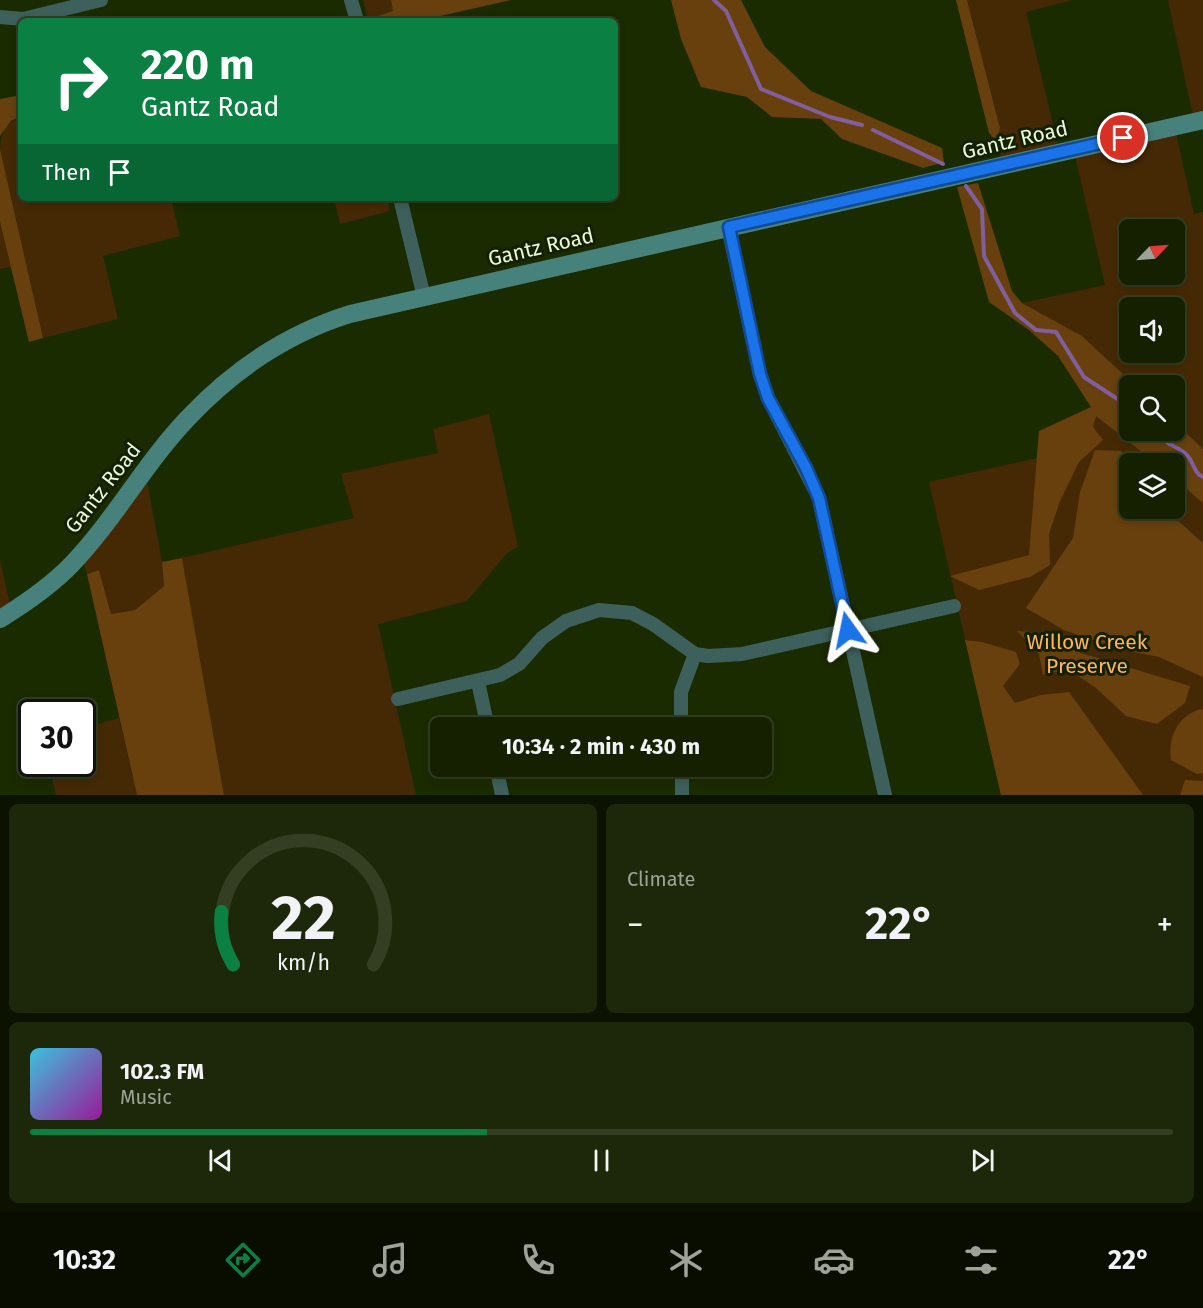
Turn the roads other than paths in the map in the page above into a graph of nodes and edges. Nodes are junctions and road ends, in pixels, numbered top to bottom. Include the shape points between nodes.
1 (101, 0) edge
2 (351, 0) edge
3 (0, 17) edge
4 (27, 18) edge
5 (356, 18) edge
6 (18, 19) edge
7 (1203, 120) edge
8 (401, 201) edge
9 (729, 227) junction
10 (424, 297) junction
11 (954, 606) dead end
12 (0, 619) edge
13 (848, 630) junction
14 (695, 654) junction
15 (478, 682) junction
16 (398, 699) dead end
17 (486, 717) edge
18 (681, 717) edge
19 (498, 777) edge
20 (682, 777) edge
21 (502, 795) edge
22 (682, 795) edge
23 (885, 795) edge

1 - 4 street
2 - 5 street
3 - 6 street
7 - 9 main road, Gantz Road
8 - 10 street
9 - 10 main road, Gantz Road
9 - 13 street via 760,374 768,398 819,498
10 - 12 main road, Gantz Road via 329,321 260,354 186,419 72,563 39,593
11 - 13 street
13 - 14 street via 742,654
13 - 23 street
14 - 15 street via 632,613 599,610 566,621 542,638 519,664
14 - 18 street via 681,692
15 - 16 street
15 - 17 street
19 - 21 street
20 - 22 street

